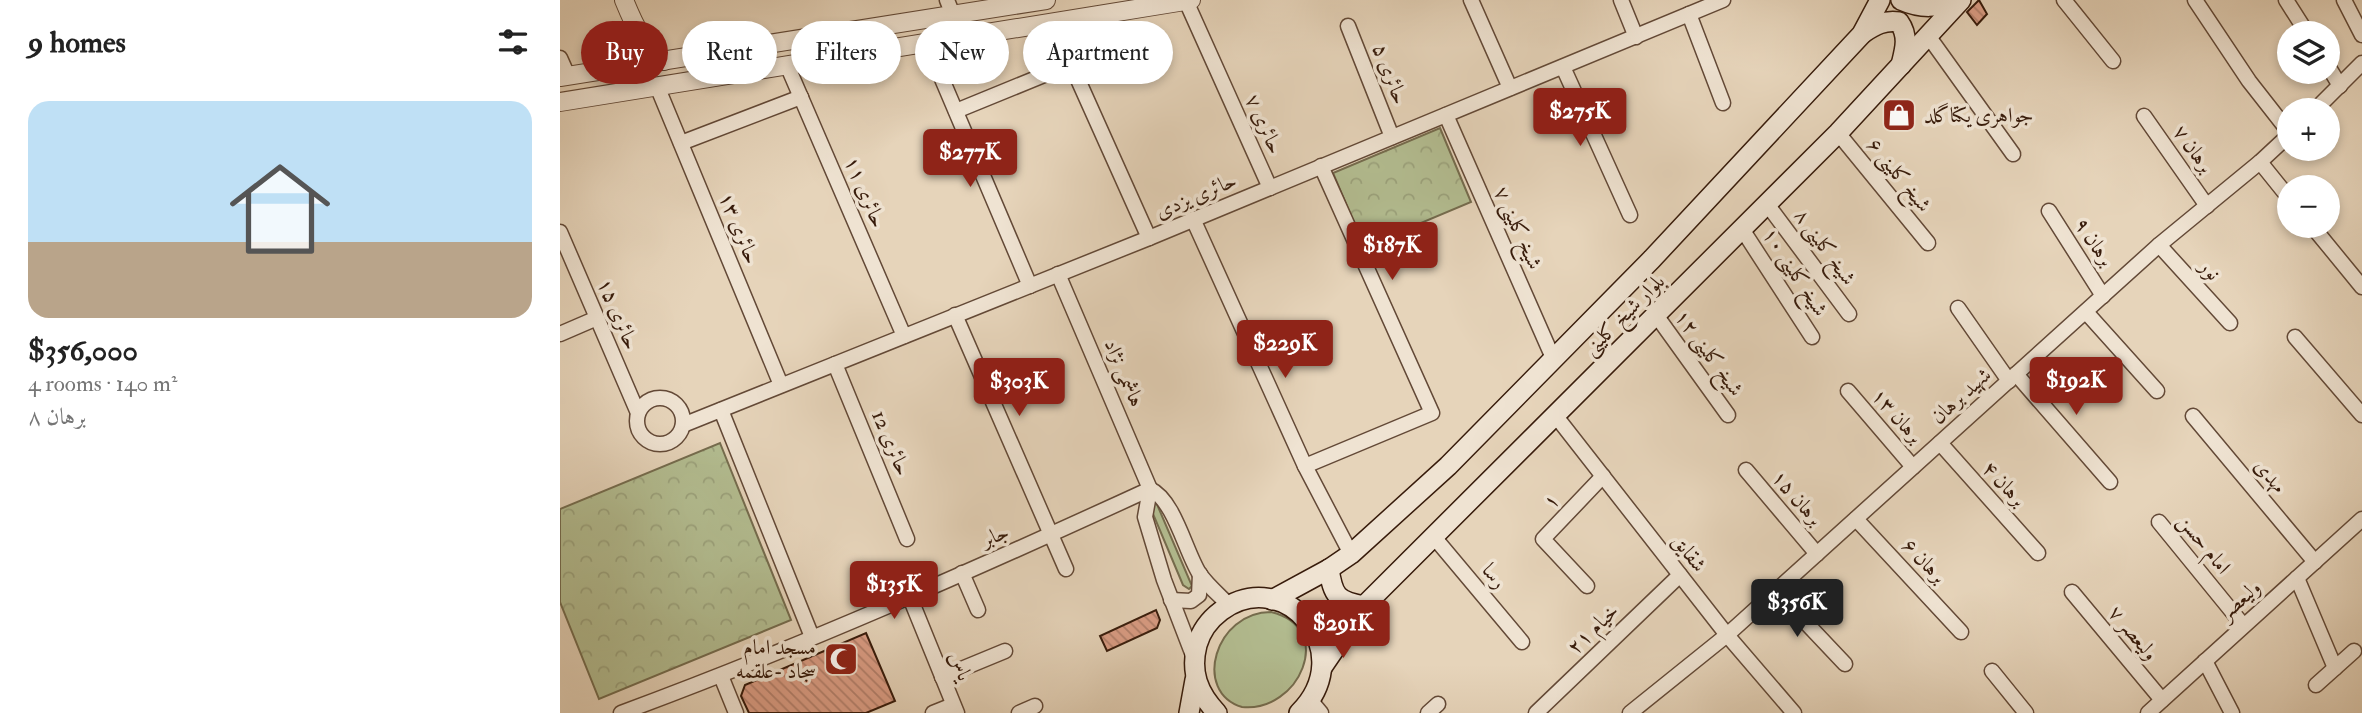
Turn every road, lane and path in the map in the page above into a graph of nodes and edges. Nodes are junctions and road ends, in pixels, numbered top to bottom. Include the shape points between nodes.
1 (624, 0) edge
2 (1046, 0) edge
3 (1191, 0) edge
4 (1471, 0) edge
5 (1620, 0) edge
6 (1723, 0) edge
7 (1880, 0) edge
8 (1901, 0) edge
9 (1960, 0) edge
10 (2064, 0) edge
11 (2195, 0) edge
12 (2286, 0) edge
13 (2344, 0) edge
14 (1185, 1) edge
15 (950, 7) edge
16 (1689, 14) junction
17 (633, 21) edge
18 (2299, 21) edge
19 (1348, 26) dead end
20 (1862, 34) junction
21 (2362, 35) edge
22 (1636, 37) junction
23 (1929, 37) junction
24 (560, 58) edge
25 (668, 60) edge
26 (2113, 61) dead end
27 (2362, 64) edge
28 (787, 65) junction
29 (1901, 66) junction
30 (1563, 67) junction
31 (564, 76) edge
32 (944, 84) edge
33 (657, 86) junction
34 (2340, 86) joint
35 (1510, 88) junction
36 (801, 97) junction
37 (2328, 98) edge
38 (560, 102) edge
39 (1723, 103) dead end
40 (956, 111) junction
41 (1446, 115) junction
42 (2144, 116) dead end
43 (2277, 117) edge
44 (1838, 133) junction
45 (1392, 137) junction
46 (681, 143) junction
47 (2277, 145) edge
48 (2013, 154) dead end
49 (2260, 163) junction
50 (1321, 166) junction
51 (2277, 184) edge
52 (1270, 187) junction
53 (1767, 204) junction
54 (2207, 206) junction
55 (2049, 211) dead end
56 (1630, 215) dead end
57 (1193, 219) junction
58 (1742, 229) junction
59 (560, 232) edge
60 (1149, 238) junction
61 (2322, 238) edge
62 (1928, 243) dead end
63 (2159, 246) junction
64 (1058, 274) junction
65 (1030, 286) junction
66 (2362, 287) edge
67 (2103, 296) junction
68 (1958, 308) dead end
69 (2086, 312) junction
70 (1849, 314) dead end
71 (955, 315) junction
72 (1656, 315) junction
73 (597, 318) junction
74 (2230, 323) dead end
75 (560, 334) edge
76 (904, 336) junction
77 (1812, 337) dead end
78 (2295, 337) dead end
79 (1553, 358) junction
80 (835, 363) junction
81 (2012, 378) junction
82 (781, 385) junction
83 (1848, 391) dead end
84 (2157, 391) dead end
85 (721, 410) junction
86 (638, 413) junction
87 (1555, 415) junction
88 (1728, 415) dead end
89 (2362, 415) edge
90 (2193, 416) dead end
91 (682, 425) junction
92 (1940, 443) junction
93 (1305, 466) junction
94 (1913, 467) junction
95 (1746, 470) dead end
96 (1603, 476) junction
97 (2110, 482) dead end
98 (1150, 489) junction
99 (1856, 519) junction
100 (2362, 519) edge
101 (2159, 522) dead end
102 (1050, 535) junction
103 (1434, 537) junction
104 (907, 539) dead end
105 (2038, 553) dead end
106 (1351, 554) junction
107 (1817, 554) junction
108 (2315, 562) junction
109 (1066, 569) dead end
110 (1329, 569) junction
111 (962, 573) junction
112 (1200, 574) junction
113 (1680, 575) junction
114 (2297, 578) junction
115 (1587, 586) dead end
116 (1776, 591) junction
117 (2072, 592) dead end
118 (909, 596) junction
119 (1171, 600) junction
120 (1272, 600) junction
121 (1229, 605) junction
122 (1364, 607) junction
123 (978, 610) dead end
124 (2243, 625) junction
125 (1961, 632) dead end
126 (1727, 635) junction
127 (813, 637) junction
128 (1522, 642) dead end
129 (1005, 651) dead end
130 (2354, 651) dead end
131 (1194, 658) junction
132 (2205, 661) junction
133 (1845, 664) dead end
134 (1323, 666) junction
135 (2335, 668) junction
136 (1992, 671) dead end
137 (721, 676) junction
138 (942, 677) junction
139 (1195, 679) junction
140 (2316, 685) dead end
141 (2162, 700) junction
142 (1035, 706) dead end
143 (955, 709) edge
144 (1310, 709) edge
145 (621, 713) edge
146 (736, 713) edge
147 (933, 713) edge
148 (1019, 713) edge
149 (1189, 713) edge
150 (1217, 713) edge
151 (1536, 713) edge
152 (1630, 713) edge
153 (1794, 713) edge
154 (2026, 713) edge
155 (2148, 713) edge
156 (2232, 713) edge

1 - 17 street
2 - 15 street
3 - 14 street
4 - 35 street
5 - 22 street
6 - 16 street, حائری یزدی
7 - 20 main road, بلوار شیخ کلینی
8 - 9 main road via 1923,7
9 - 23 main road, بلوار شیخ کلینی
10 - 26 street
11 - 43 street
12 - 18 street
13 - 21 street
14 - 28 street
14 - 52 street, حائری ۷
15 - 25 street
16 - 22 street, حائری یزدی
16 - 39 street
19 - 45 street, حائری ۵
20 - 29 main road via 1879,23 1899,22 1906,43
20 - 79 main road, بلوار شیخ کلینی
22 - 30 street, حائری یزدی
23 - 29 main road, بلوار شیخ کلینی
23 - 48 street
24 - 31 street
27 - 34 street
28 - 33 street
28 - 36 street, حائری ۱۱
29 - 44 main road, بلوار شیخ کلینی
30 - 35 street, حائری یزدی
30 - 56 street
32 - 40 street
33 - 38 street
33 - 46 street, حائری ۱۳
34 - 37 street
35 - 41 street, حائری یزدی
36 - 46 street
36 - 76 street, حائری ۱۱
40 - 60 street via 1071,64
40 - 65 street
41 - 45 street, حائری یزدی
41 - 79 street, شیخ کلینی ۷
42 - 54 street, برهان ۷
44 - 53 main road, بلوار شیخ کلینی
44 - 62 street, شیخ کلینی ۶
45 - 50 street, حائری یزدی
46 - 82 street, حائری ۱۳
47 - 49 street, شهید برهان
49 - 51 street
49 - 54 street, شهید برهان
50 - 52 street, حائری یزدی
50 - 93 street via 1432,412
52 - 57 street, حائری یزدی
53 - 58 main road, بلوار شیخ کلینی
53 - 70 street, شیخ کلینی ۸
54 - 63 street, شهید برهان
55 - 67 street, برهان ۹
57 - 60 street, حائری یزدی
57 - 93 street
58 - 72 main road, بلوار شیخ کلینی
58 - 77 street, شیخ کلینی ۱۰
59 - 73 street, حائری ۱۵
60 - 64 street, حائری یزدی
61 - 66 street
63 - 67 street, شهید برهان
63 - 74 street, نور
64 - 65 street, حائری یزدی
64 - 98 street, هاشمی نژاد
65 - 71 street, حائری یزدی
67 - 69 street, شهید برهان
68 - 81 street
69 - 81 street, شهید برهان
69 - 84 street
71 - 76 street, حائری یزدی
71 - 102 street
72 - 87 main road, بلوار شیخ کلینی
72 - 88 street, شیخ کلینی ۱۲
73 - 75 street
73 - 86 street, حائری ۱۵
76 - 80 street, حائری یزدی
78 - 89 street
79 - 106 main road, بلوار شیخ کلینی via 1448,466
80 - 82 street, حائری یزدی
80 - 104 street, حائری 12
81 - 92 street, شهید برهان
81 - 97 street
82 - 85 street, حائری یزدی
83 - 94 street, برهان ۱۳
85 - 91 street, حائری یزدی
85 - 127 street
86 - 91 street via 654,398 669,400 679,410
86 - 91 street via 641,435 654,444 669,443
87 - 96 street, شقایق
87 - 103 main road, بلوار شیخ کلینی
90 - 108 street, مهدی
92 - 94 street, شهید برهان
92 - 105 street, برهان ۴
93 - 106 street
94 - 99 street, شهید برهان
95 - 107 street, برهان ۱۵
96 - 113 street, شقایق
96 - 115 street, ۱ via 1543,539
98 - 102 street, جابر
98 - 112 street via 1167,505
98 - 119 street via 1145,517
99 - 107 street, شهید برهان
99 - 125 street, برهان ۶
100 - 108 street, ولیعصر
101 - 124 street, امام حسن
102 - 109 street
102 - 111 street, جابر
103 - 122 main road, بلوار شیخ کلینی
103 - 128 street, رسا
106 - 110 main road, بلوار شیخ کلینی
107 - 116 street, شهید برهان
108 - 114 street, ولیعصر
110 - 120 main road, بلوار شیخ کلینی
110 - 122 main road via 1332,589 1343,603
111 - 118 street, جابر
111 - 123 street
112 - 119 street via 1199,595 1191,601
112 - 121 street
113 - 126 street, شقایق
113 - 151 street, خیام ۲۱
114 - 124 street, ولیعصر
114 - 135 street
116 - 126 street, شهید برهان
116 - 133 street
117 - 141 street, ولیعصر ۷
118 - 127 street, جابر
118 - 138 street, یاس
119 - 131 street
120 - 121 main road via 1250,599
120 - 134 main road via 1294,609 1311,625
121 - 131 main road via 1211,618 1199,636
122 - 134 main road, بلوار شیخ کلینی
124 - 132 street, ولیعصر
126 - 152 street, شهید برهان
126 - 153 street, شقایق
127 - 137 street, جابر
129 - 138 street
130 - 135 street
131 - 139 main road
132 - 141 street, ولیعصر
132 - 156 street
134 - 144 main road, بلوار شیخ کلینی
135 - 140 street
136 - 154 street
137 - 145 street, جابر
137 - 146 street
138 - 143 street, یاس
139 - 149 main road
139 - 150 main road
141 - 155 street, ولیعصر
142 - 148 street
143 - 147 street

